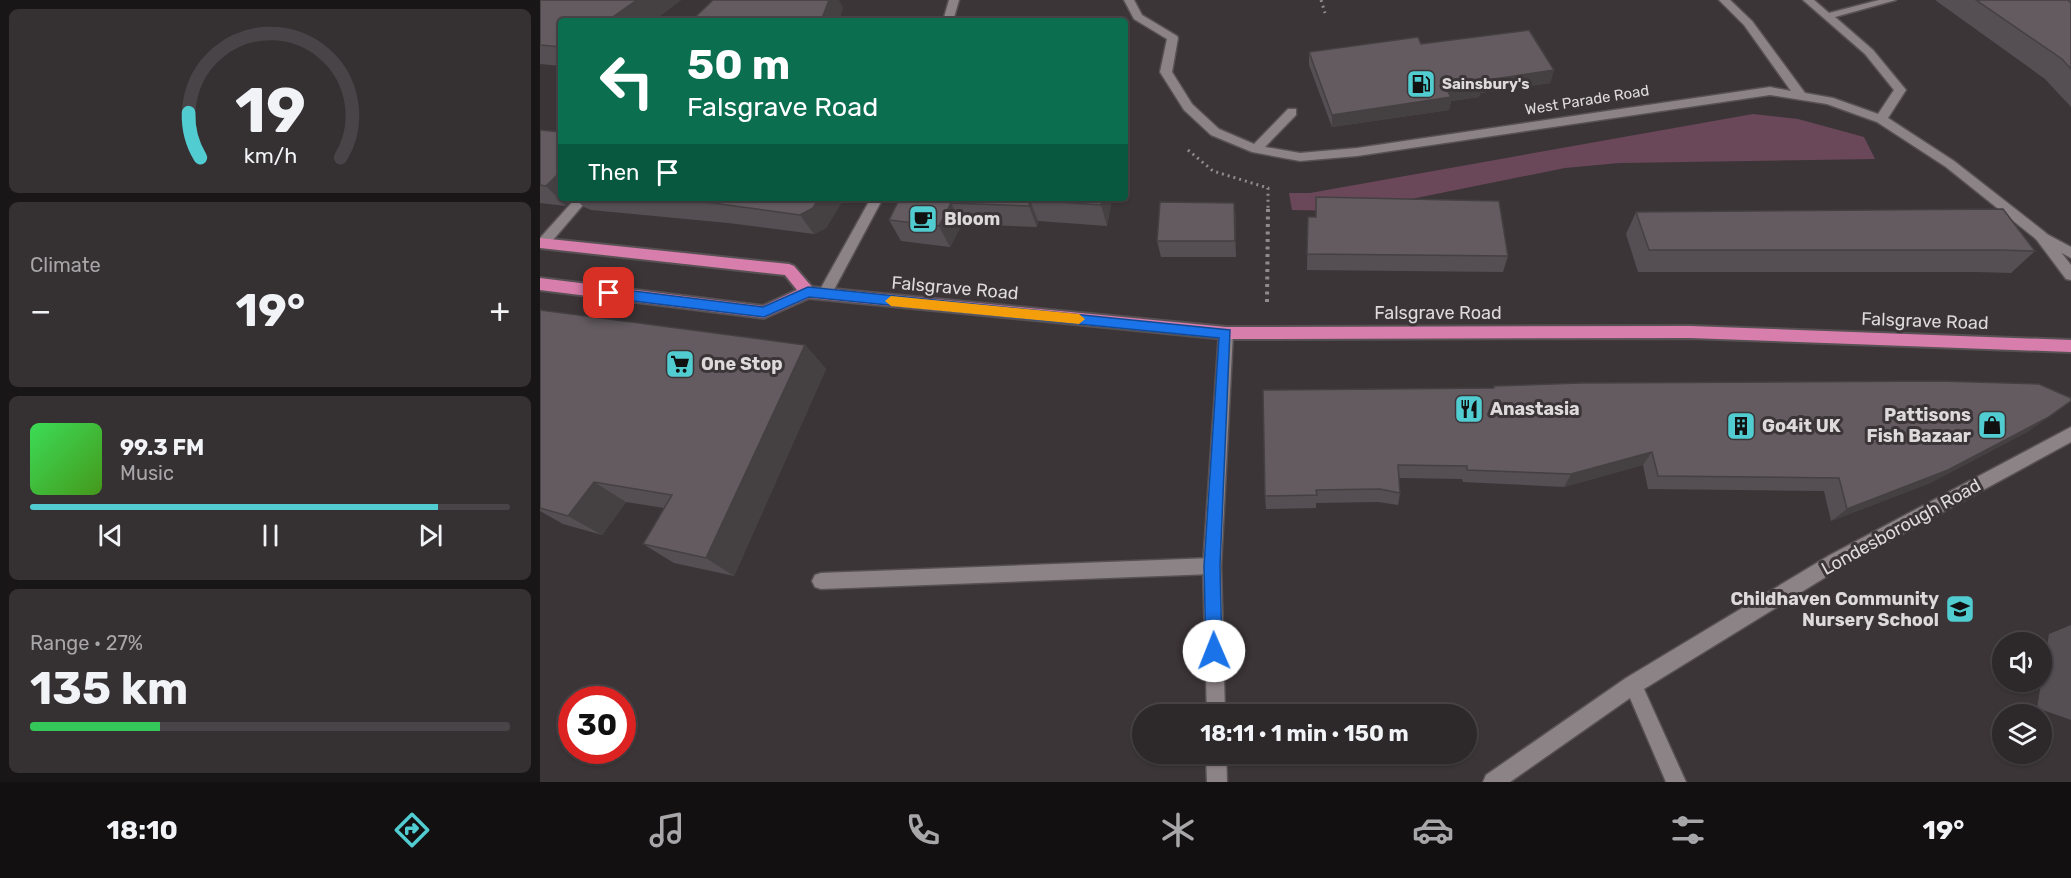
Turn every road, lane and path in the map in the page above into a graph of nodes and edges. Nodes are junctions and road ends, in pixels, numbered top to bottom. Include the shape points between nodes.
1 (954, 0) edge
2 (1129, 0) edge
3 (1321, 0) edge
4 (1724, 0) edge
5 (1808, 0) edge
6 (1891, 0) edge
7 (1325, 14) dead end
8 (1828, 16) junction
9 (949, 18) edge
10 (1800, 95) junction
11 (1292, 112) dead end
12 (1881, 119) junction
13 (1187, 149) dead end
14 (1256, 149) junction
15 (580, 201) edge
16 (875, 201) edge
17 (2041, 236) junction
18 (541, 244) edge
19 (2071, 254) edge
20 (2071, 275) edge
21 (540, 284) edge
22 (808, 292) junction
23 (824, 295) junction
24 (1226, 333) junction
25 (1267, 333) junction
26 (2071, 346) edge
27 (2071, 434) edge
28 (1212, 566) junction
29 (821, 581) dead end
30 (1633, 684) junction
31 (1216, 704) edge
32 (1216, 764) edge
33 (1217, 782) edge
34 (1493, 782) edge
35 (1676, 782) edge

1 - 9 street
2 - 14 street, West Parade Road via 1138,17 1173,38 1166,72 1188,107 1215,132
3 - 7 path
4 - 10 street via 1748,23
5 - 8 street
6 - 8 street
8 - 12 street via 1869,51 1900,90
10 - 12 street, West Parade Road
10 - 14 street, West Parade Road via 1770,91 1358,152 1300,157
11 - 14 street
12 - 17 street, West Parade Road via 1950,164
13 - 25 path via 1213,171 1268,188
15 - 18 street
16 - 23 street
17 - 19 street, West Parade Road
17 - 20 street, West Parade Road
18 - 22 highway via 789,270
21 - 22 highway via 764,312
22 - 23 highway, Falsgrave Road
23 - 24 highway, Falsgrave Road
24 - 25 highway, Falsgrave Road
24 - 28 street
25 - 26 highway, Falsgrave Road via 1690,332
27 - 30 street, Londesborough Road via 1836,561
28 - 29 street
28 - 31 street
30 - 34 street, Londesborough Road
30 - 35 street
32 - 33 street

